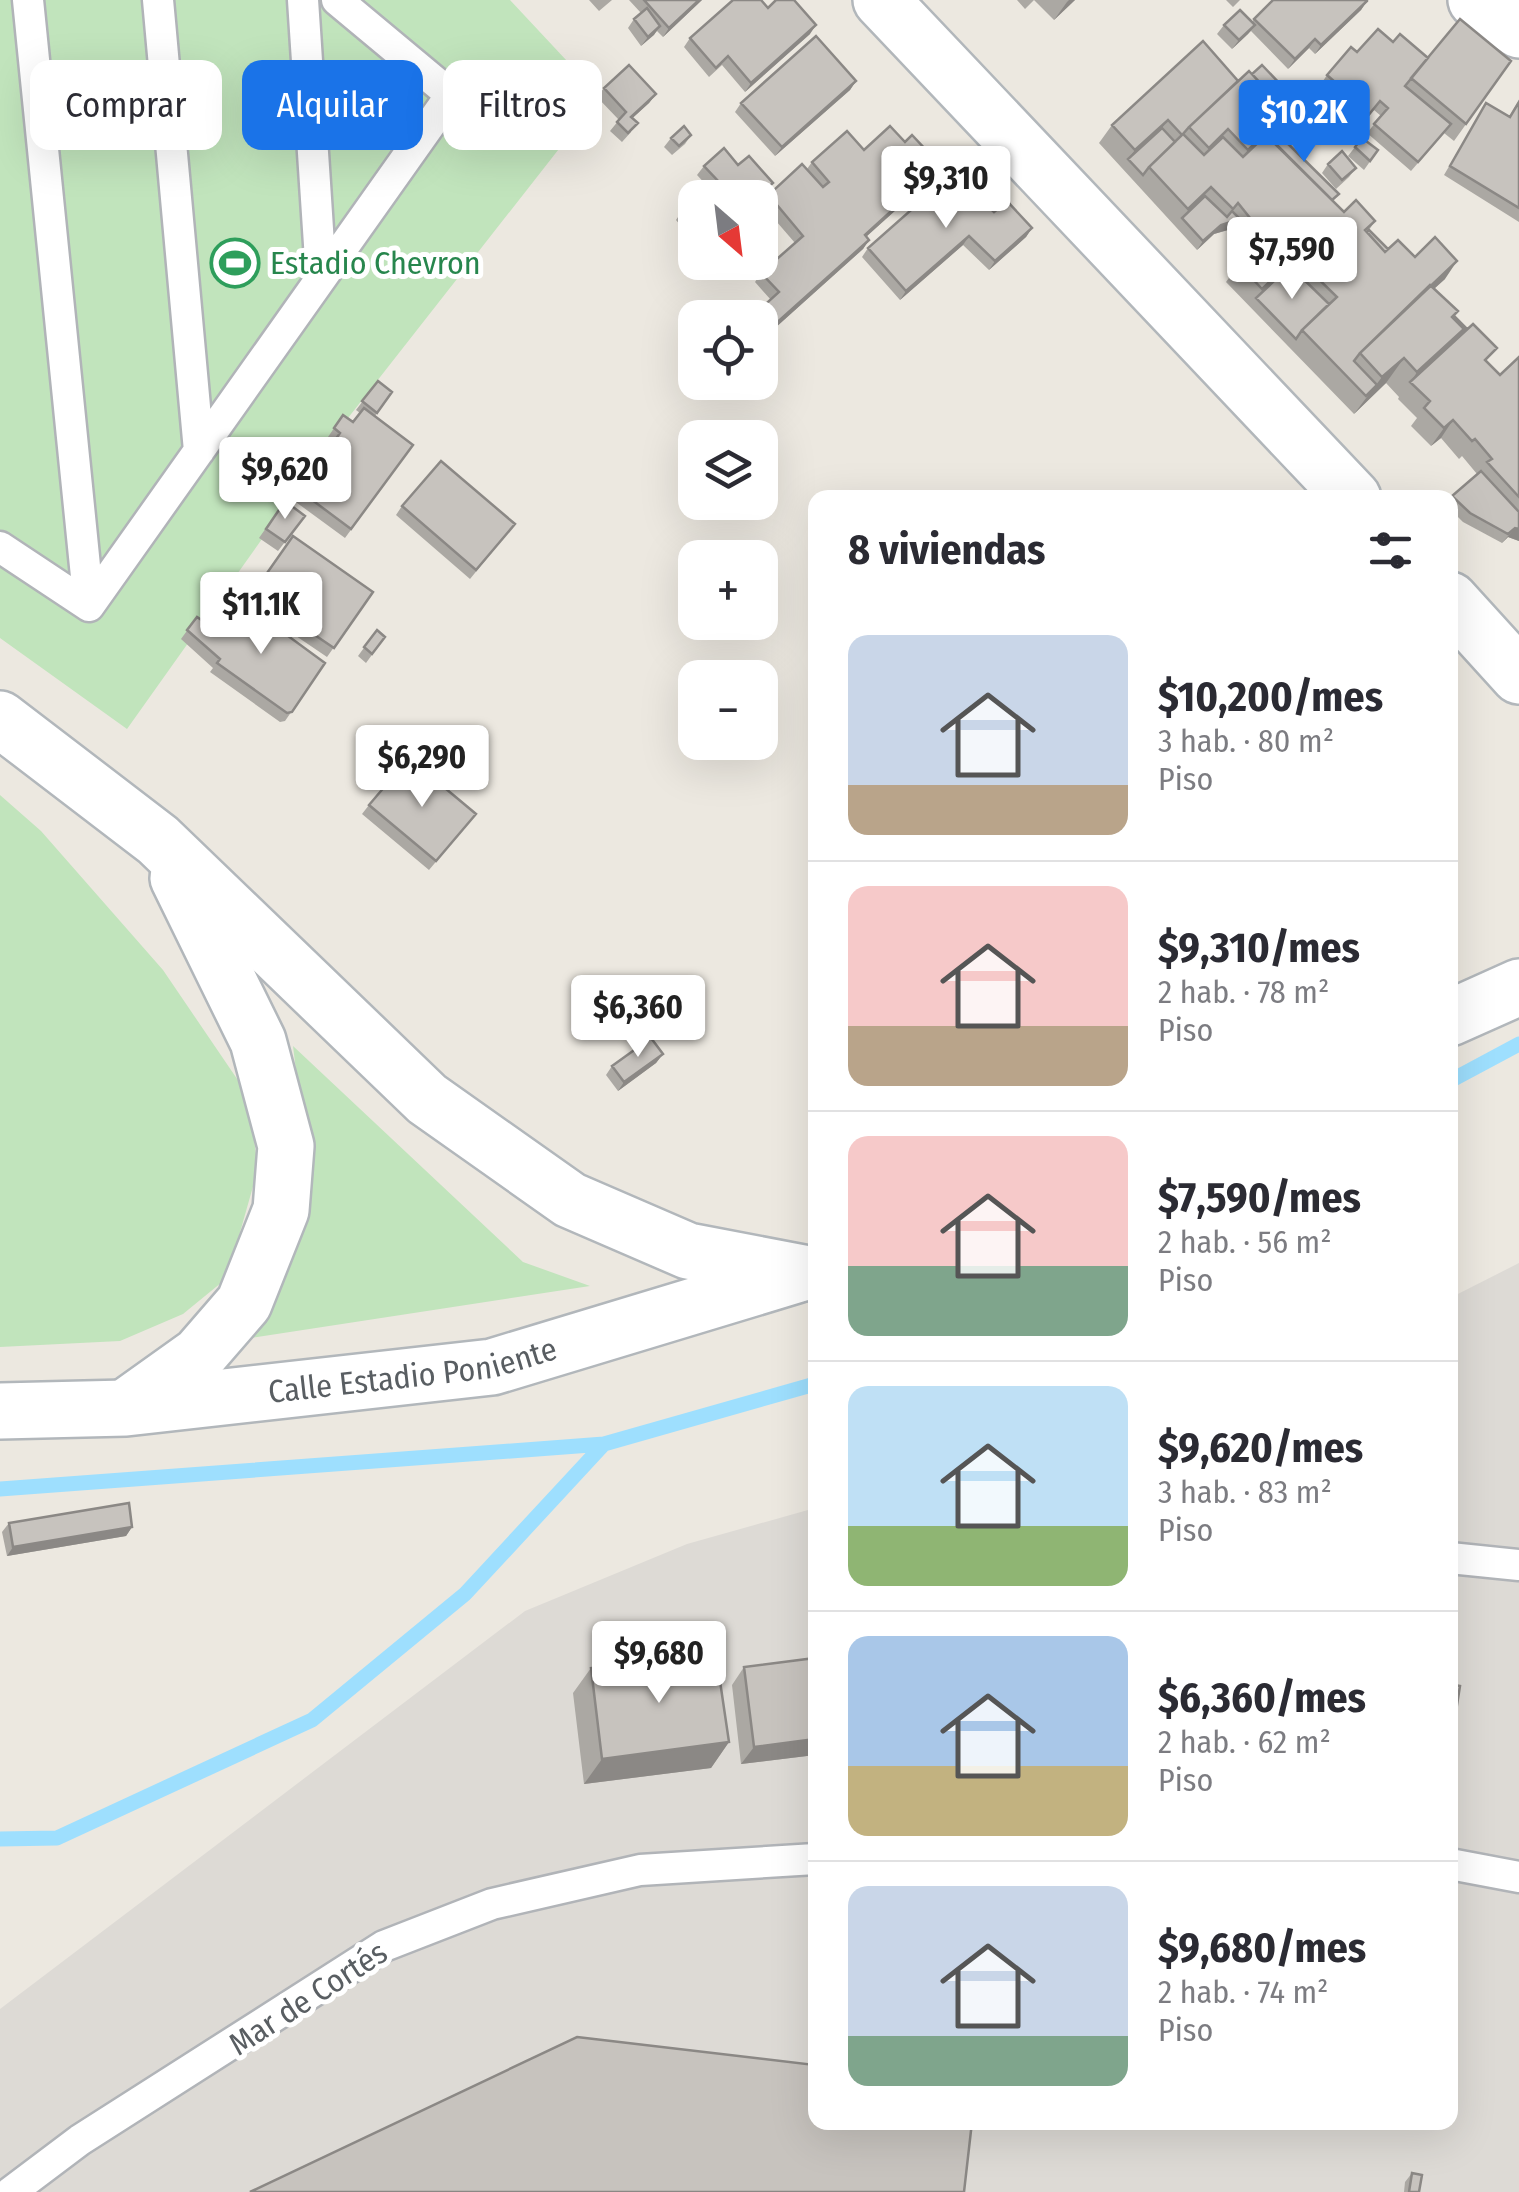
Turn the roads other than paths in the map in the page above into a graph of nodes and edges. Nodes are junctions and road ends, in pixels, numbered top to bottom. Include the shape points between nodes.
1 (28, 0) edge
2 (158, 0) edge
3 (303, 0) edge
4 (337, 0) edge
5 (881, 0) edge
6 (1476, 0) edge
7 (1519, 30) edge
8 (321, 275) junction
9 (200, 450) junction
10 (1345, 490) edge
11 (0, 547) edge
12 (89, 606) junction
13 (1458, 608) edge
14 (1513, 661) edge
15 (0, 719) edge
16 (158, 840) junction
17 (1519, 988) edge
18 (1458, 1015) edge
19 (808, 1271) edge
20 (808, 1271) edge
21 (126, 1408) junction
22 (0, 1411) edge
23 (1458, 1559) edge
24 (1519, 1565) edge
25 (808, 1858) edge
26 (1458, 1866) edge
27 (1519, 1877) edge
28 (11, 2192) edge

1 - 12 lane
2 - 9 lane
3 - 8 lane
4 - 8 lane via 451,95
5 - 10 street
6 - 7 street
8 - 9 lane
9 - 12 lane
11 - 12 lane
13 - 14 street
15 - 16 street
16 - 19 street via 426,1099 570,1200 688,1251
16 - 21 street via 258,1040 286,1146 281,1210 244,1303 199,1355
17 - 18 street
20 - 21 street, Calle Estadio Poniente via 492,1367
21 - 22 street, Calle Estadio Poniente
23 - 24 lane
25 - 28 lane, Mar de Cortés via 640,1870 492,1904 384,1946 80,2140
26 - 27 lane

